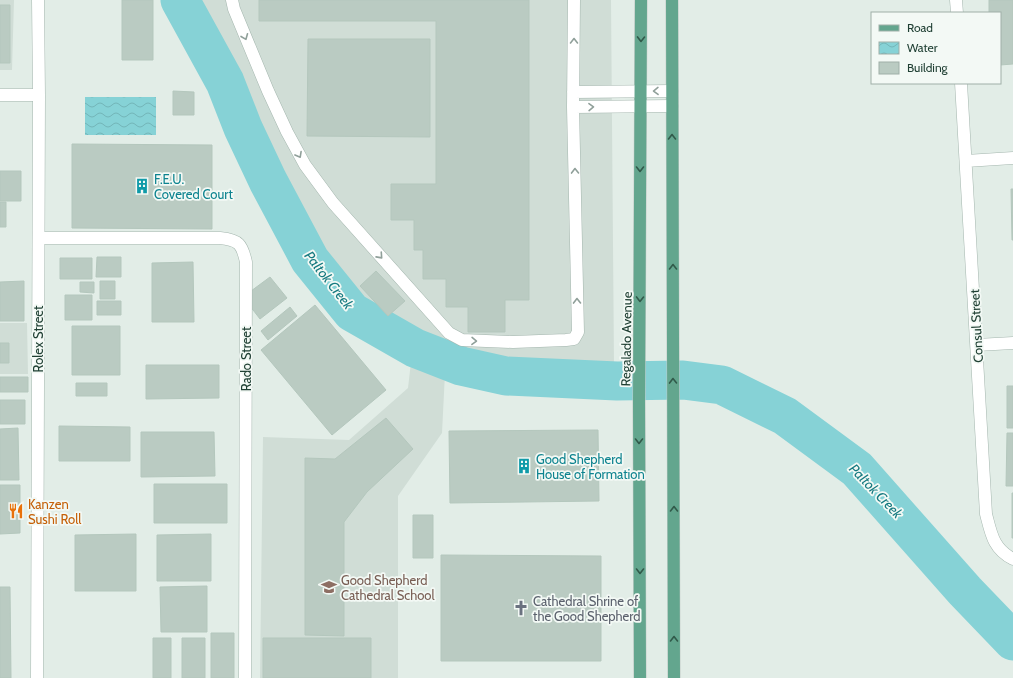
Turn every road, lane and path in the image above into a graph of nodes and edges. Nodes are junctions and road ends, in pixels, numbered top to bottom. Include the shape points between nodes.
1 (38, 0) edge
2 (232, 0) edge
3 (574, 0) edge
4 (641, 0) edge
5 (672, 0) edge
6 (956, 0) edge
7 (957, 12) edge
8 (961, 84) edge
9 (672, 91) junction
10 (573, 92) junction
11 (640, 92) junction
12 (0, 95) edge
13 (39, 95) junction
14 (640, 106) junction
15 (672, 106) junction
16 (573, 107) junction
17 (1013, 158) edge
18 (966, 161) junction
19 (39, 238) junction
20 (1013, 343) edge
21 (977, 345) junction
22 (1013, 559) edge
23 (37, 678) edge
24 (245, 678) edge
25 (640, 678) edge
26 (674, 678) edge

1 - 13 street, Rolex Street
2 -> 16 street via 268,92 286,132 305,165 333,203 422,303 449,333 462,340 566,340 574,339 578,332
10 -> 3 street
4 -> 11 main road, Regalado Avenue
5 - 9 main road
6 - 7 street
8 - 18 street, Consul Street
9 -> 11 street
9 - 15 main road
10 - 11 street
10 - 16 street
11 - 14 main road, Regalado Avenue
12 - 13 street
13 - 19 street, Rolex Street
14 - 15 street
16 -> 14 street
14 -> 25 main road, Regalado Avenue
26 -> 15 main road
17 - 18 street
18 - 21 street, Consul Street
19 - 23 street, Rolex Street
19 - 24 street, Rado Street via 220,238 239,243 244,250
20 - 21 street
21 - 22 street, Consul Street via 986,514 998,548

